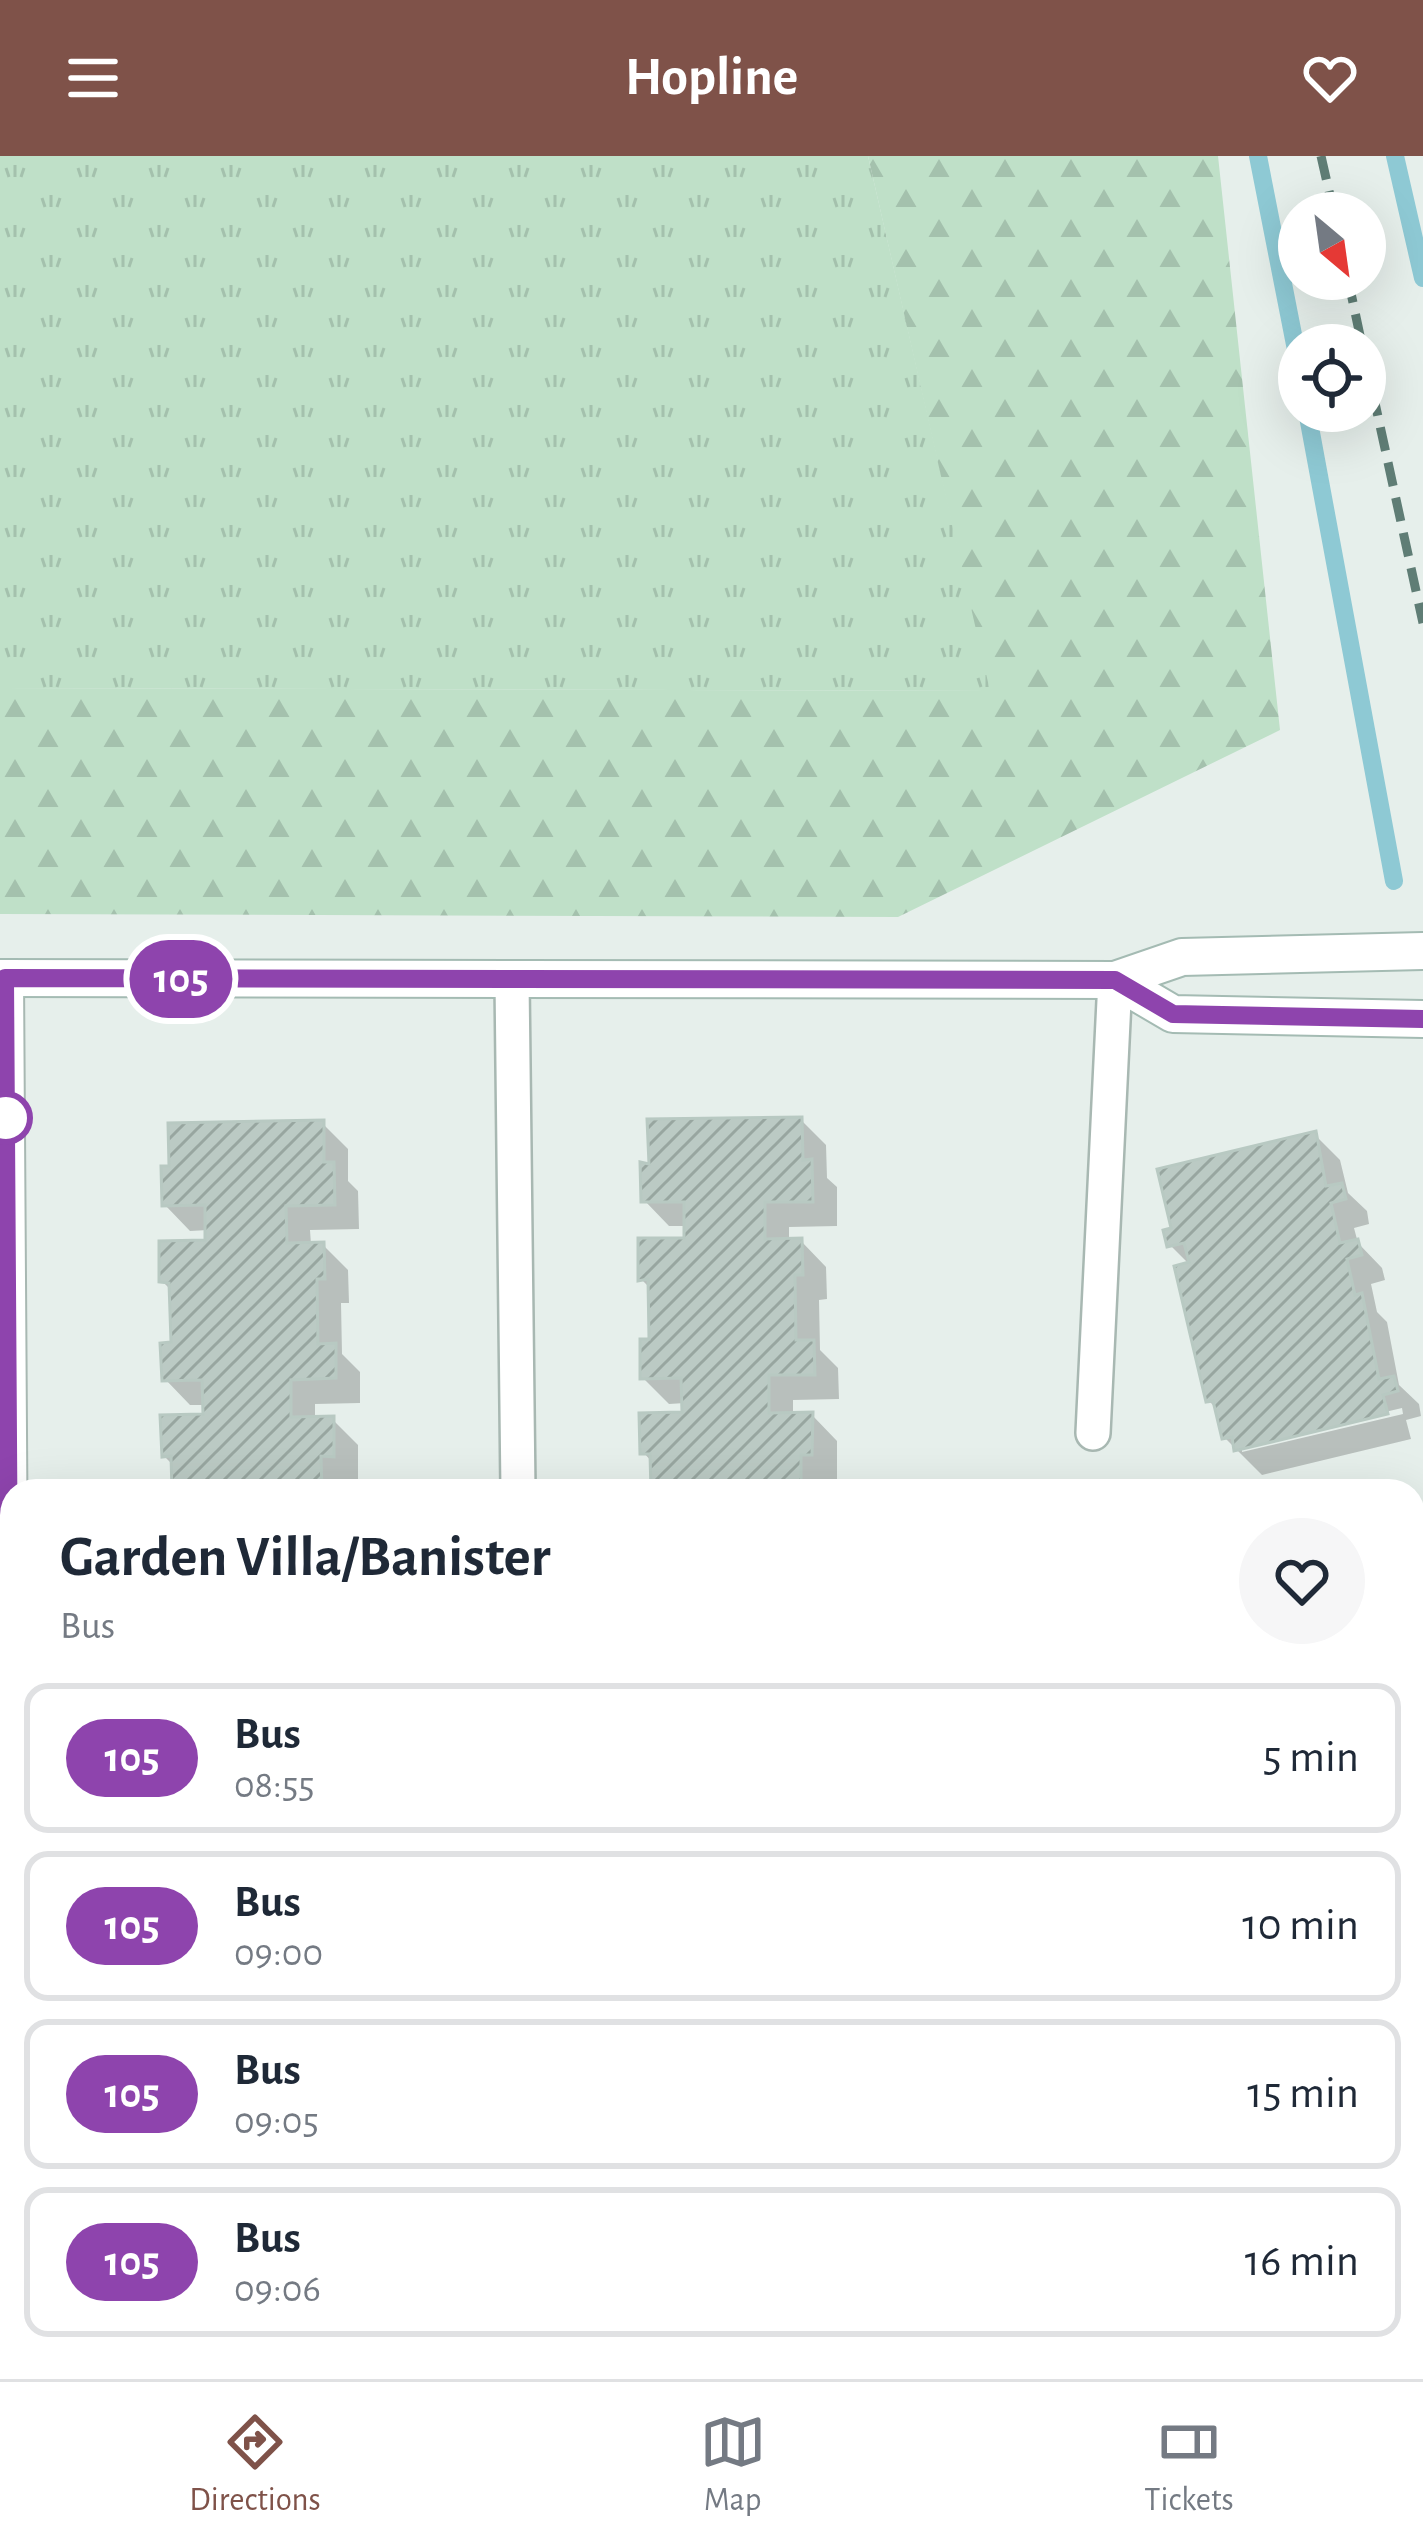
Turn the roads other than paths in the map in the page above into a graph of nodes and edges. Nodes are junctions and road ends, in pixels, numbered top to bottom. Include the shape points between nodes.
1 (1423, 951) edge
2 (2, 978) edge
3 (512, 980) junction
4 (1115, 980) junction
5 (1423, 1019) edge
6 (1093, 1432) dead end
7 (7, 1479) edge
8 (518, 1479) edge

1 - 4 street via 1182,957
2 - 3 street
2 - 7 street
3 - 4 street
3 - 8 lane
4 - 5 street via 1173,1014
4 - 6 lane

